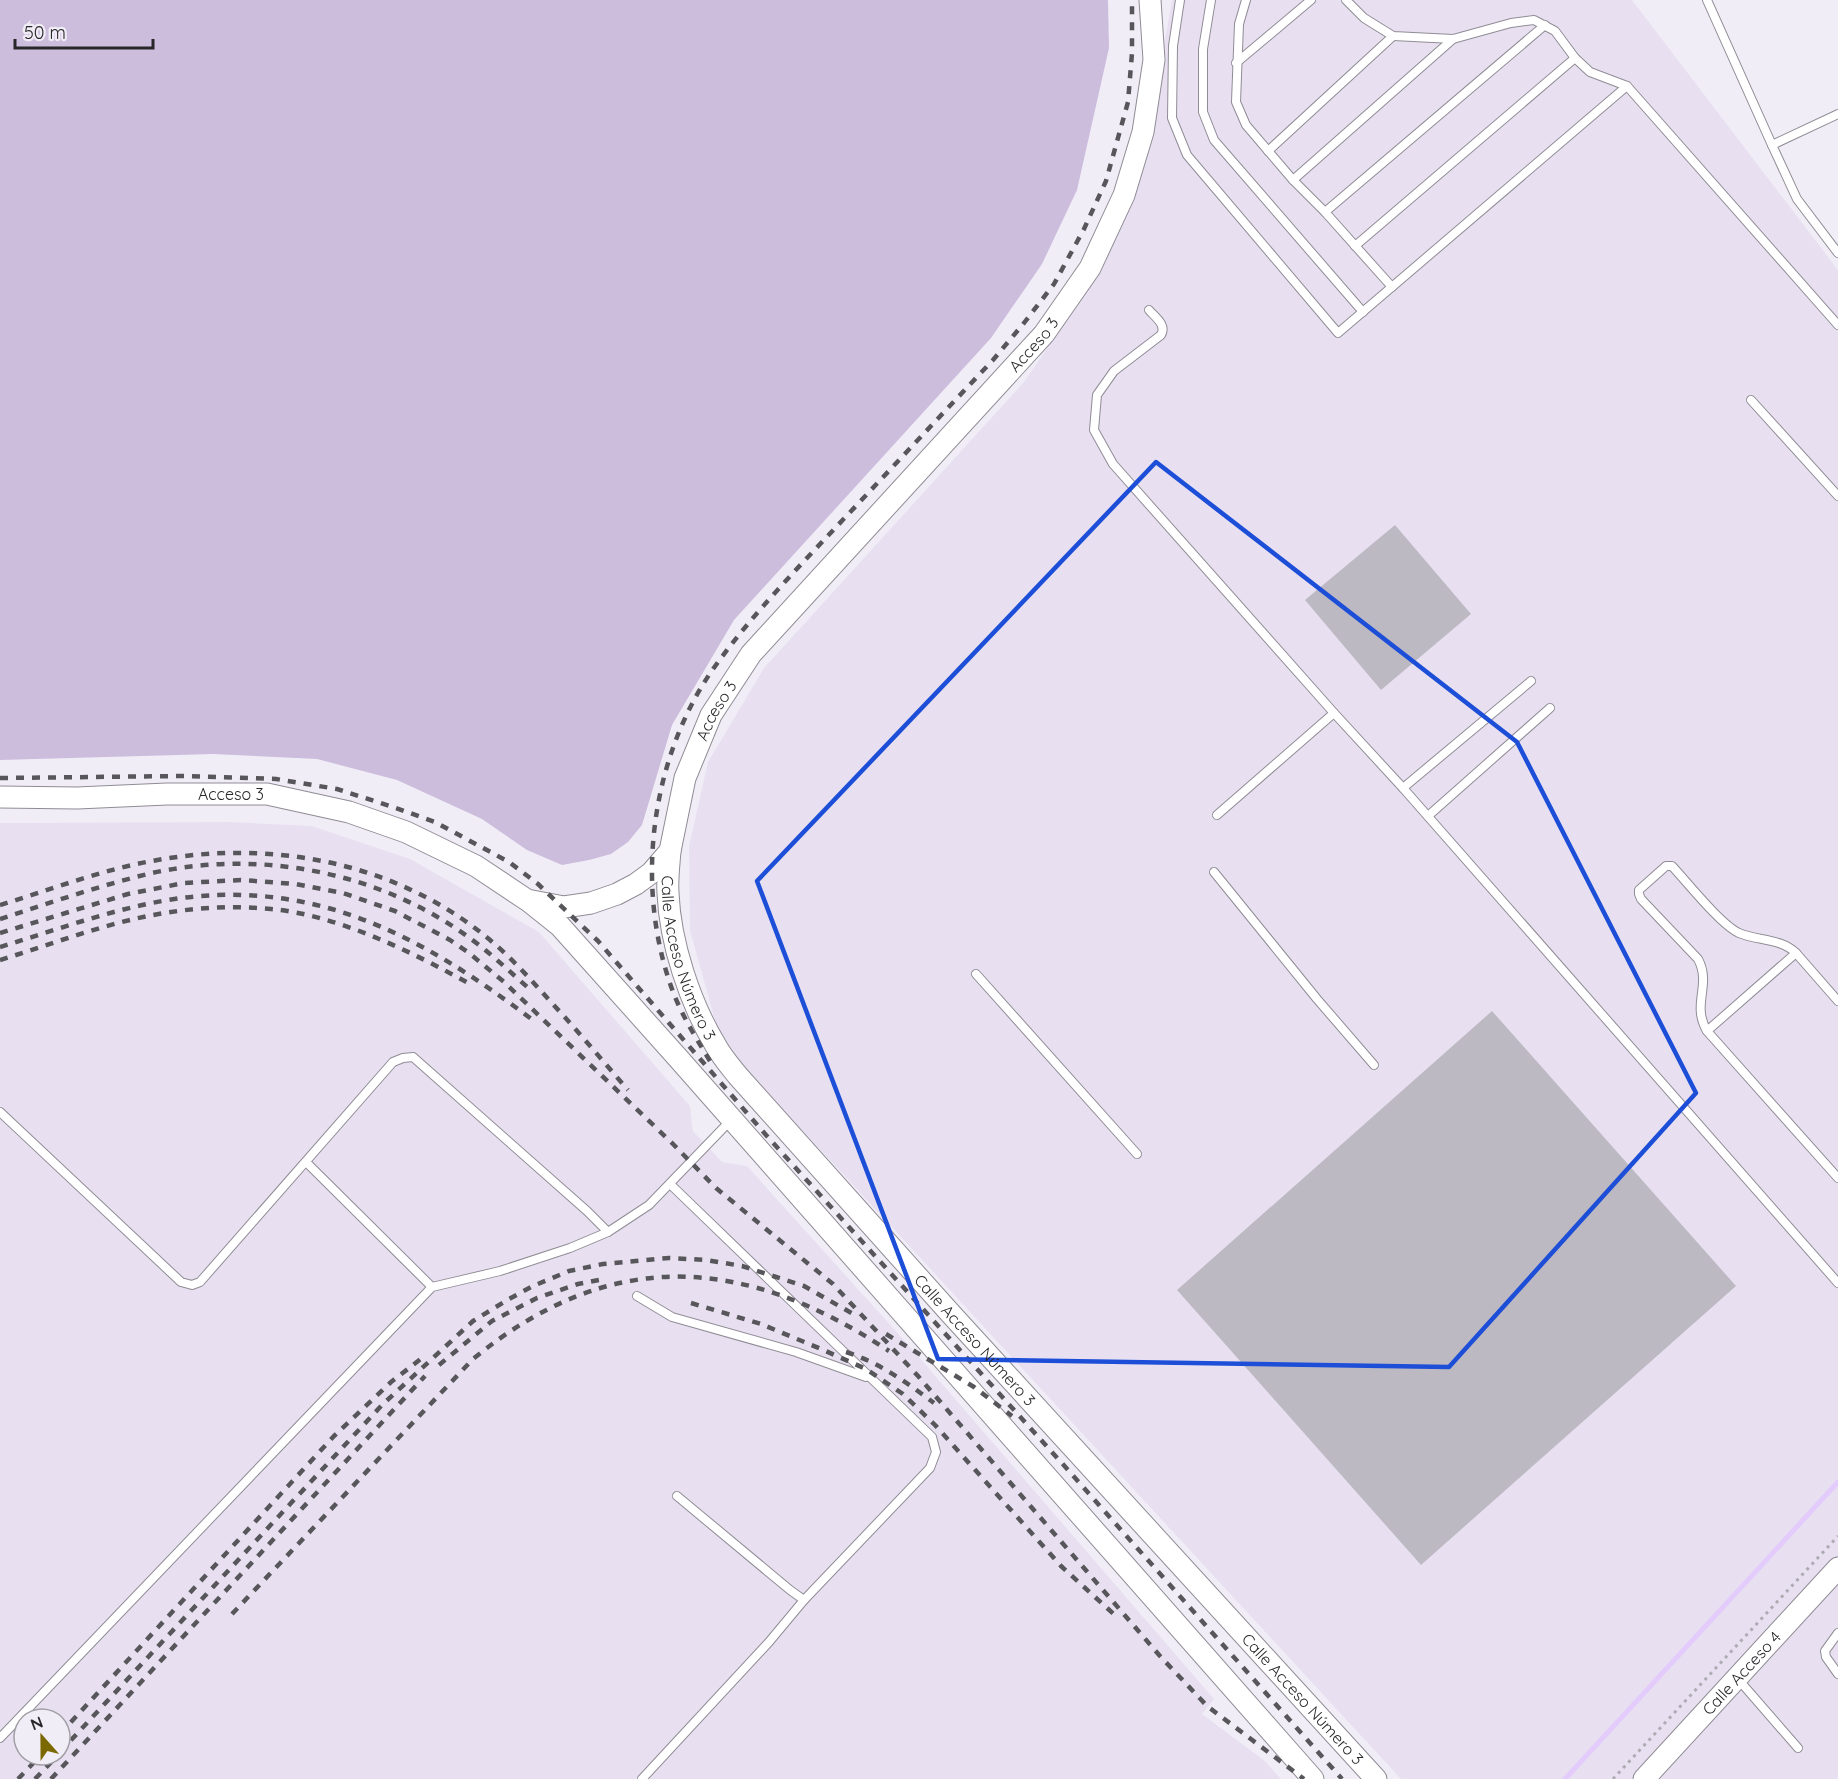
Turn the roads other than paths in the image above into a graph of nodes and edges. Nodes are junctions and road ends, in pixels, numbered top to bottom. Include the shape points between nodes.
1 (1150, 0) edge
2 (1180, 0) edge
3 (1211, 0) edge
4 (1246, 0) edge
5 (1311, 0) edge
6 (1346, 0) edge
7 (1707, 0) edge
8 (1545, 25) junction
9 (1393, 36) junction
10 (1453, 39) junction
11 (1575, 58) junction
12 (1236, 63) junction
13 (1627, 86) junction
14 (1838, 114) edge
15 (1772, 145) junction
16 (1268, 151) junction
17 (1293, 180) junction
18 (1325, 212) junction
19 (1355, 246) junction
20 (1838, 253) edge
21 (1392, 288) junction
22 (1149, 310) dead end
23 (1363, 312) junction
24 (1838, 325) edge
25 (1751, 400) dead end
26 (1838, 496) edge
27 (1531, 681) dead end
28 (1550, 708) dead end
29 (1334, 713) junction
30 (1403, 788) junction
31 (0, 797) edge
32 (1217, 815) dead end
33 (1428, 816) junction
34 (670, 851) junction
35 (1214, 872) dead end
36 (527, 900) junction
37 (1796, 953) junction
38 (976, 974) dead end
39 (1838, 1001) edge
40 (1707, 1031) junction
41 (1374, 1065) dead end
42 (0, 1112) edge
43 (732, 1119) junction
44 (1137, 1154) dead end
45 (306, 1162) junction
46 (1838, 1178) edge
47 (670, 1184) junction
48 (608, 1232) junction
49 (1838, 1283) edge
50 (432, 1287) junction
51 (636, 1296) dead end
52 (870, 1378) junction
53 (677, 1496) dead end
54 (1838, 1568) edge
55 (804, 1599) junction
56 (1838, 1633) edge
57 (1838, 1674) edge
58 (1737, 1678) junction
59 (0, 1738) edge
60 (1798, 1748) dead end
61 (642, 1779) edge
62 (1313, 1779) edge
63 (1376, 1779) edge
64 (1644, 1779) edge

1 - 34 street, Acceso 3 via 1154,60 1143,132 1124,195 1090,268 1044,334 751,654 711,715 685,778
2 - 23 lane via 1173,46 1173,118 1187,155 1338,333
3 - 23 lane via 1203,49 1203,112 1214,140
4 - 12 lane via 1239,24
5 - 12 lane
6 - 9 lane via 1364,18
7 - 15 lane
8 - 10 lane via 1534,20 1511,23
8 - 11 lane via 1555,31
8 - 18 lane
9 - 10 lane
9 - 16 lane
10 - 17 lane
11 - 13 lane via 1590,72
11 - 19 lane
12 - 16 lane via 1236,102 1246,124
13 - 21 lane
13 - 24 lane
14 - 15 lane
15 - 20 lane via 1797,199
16 - 17 lane
17 - 18 lane
18 - 19 lane
19 - 21 lane
21 - 23 lane
22 - 29 lane via 1163,331 1114,371 1096,395 1094,430 1113,464
25 - 26 lane
27 - 30 lane
28 - 33 lane
29 - 30 lane
29 - 32 lane
30 - 33 lane
31 - 36 street, Acceso 3 via 267,794 349,812 406,832 476,866
33 - 49 lane
34 - 36 street, Acceso 3 via 636,884 591,903 564,907
34 - 63 street, Calle Acceso Número 3 via 668,892 674,935 688,985 712,1038 738,1076
35 - 41 lane
36 - 43 street via 560,926
37 - 39 lane
37 - 40 lane
37 - 40 lane via 1784,944 1739,933 1672,866 1666,866 1639,894 1703,968 1699,1010
38 - 44 lane
40 - 46 lane
42 - 45 lane via 181,1282 192,1285 200,1282
43 - 47 lane
43 - 62 street
45 - 48 lane via 393,1062 413,1058
45 - 50 lane
47 - 48 lane via 649,1205
47 - 52 lane
48 - 50 lane via 510,1268
50 - 59 lane
51 - 52 lane via 672,1317
52 - 55 lane via 932,1437 936,1452 930,1468
53 - 55 lane
54 - 58 street, Calle Acceso 4
55 - 61 lane
56 - 57 lane via 1825,1650
58 - 60 lane
58 - 64 street, Calle Acceso 4

